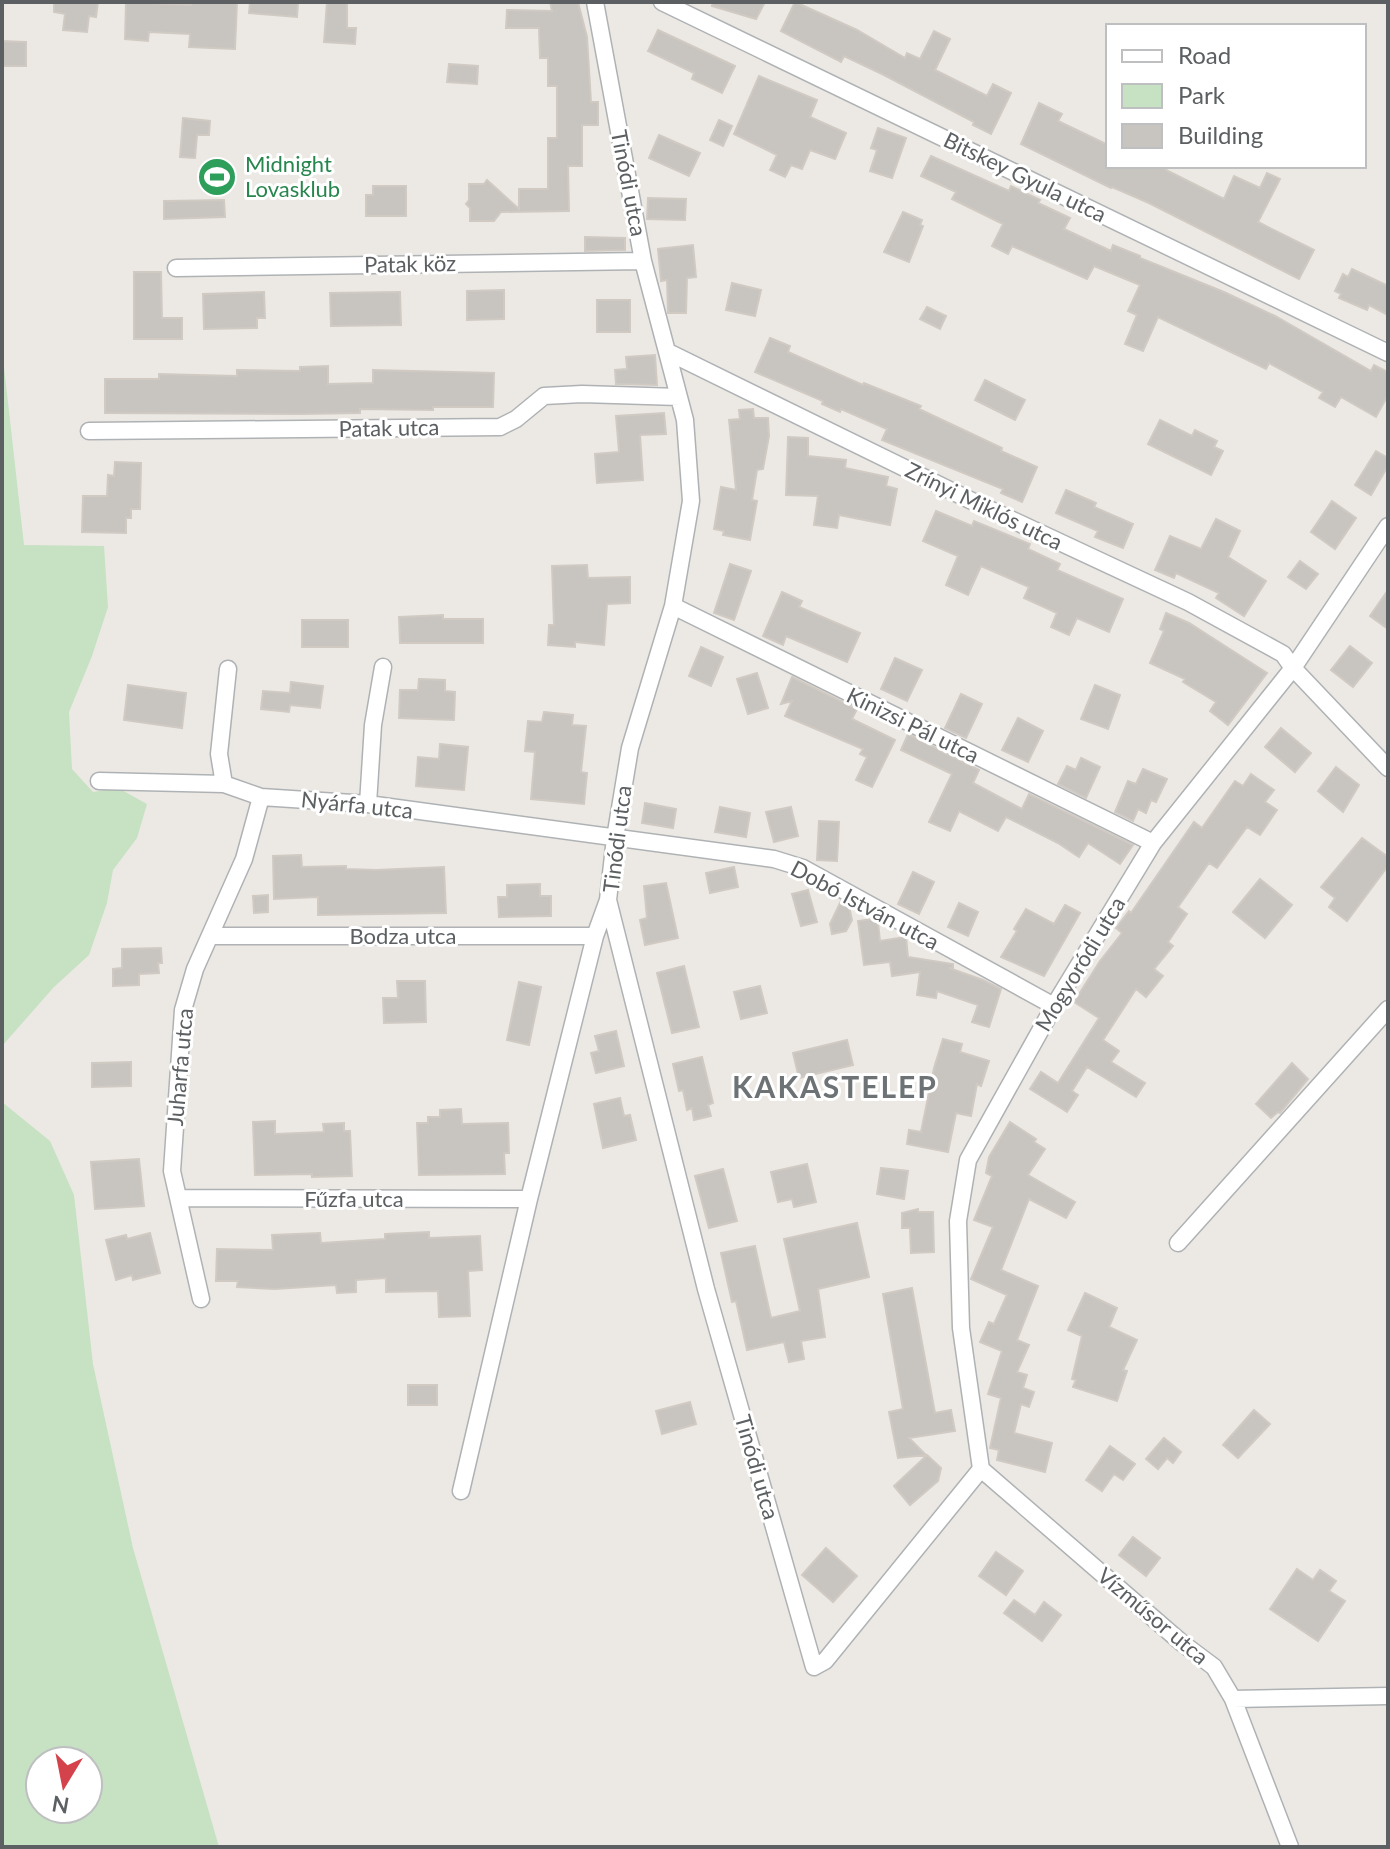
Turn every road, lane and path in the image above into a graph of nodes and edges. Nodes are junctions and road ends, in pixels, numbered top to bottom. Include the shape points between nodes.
1 (595, 2) edge
2 (662, 2) edge
3 (643, 261) junction
4 (176, 268) dead end
5 (668, 352) junction
6 (1388, 353) edge
7 (679, 397) junction
8 (89, 431) dead end
9 (1388, 526) edge
10 (673, 606) junction
11 (383, 667) dead end
12 (1293, 668) junction
13 (228, 669) dead end
14 (1388, 768) edge
15 (99, 781) dead end
16 (224, 784) junction
17 (261, 797) junction
18 (368, 804) junction
19 (615, 838) junction
20 (1153, 843) junction
21 (608, 900) junction
22 (210, 936) junction
23 (595, 936) junction
24 (1054, 1006) junction
25 (1388, 1009) edge
26 (178, 1198) junction
27 (529, 1199) junction
28 (1178, 1243) dead end
29 (201, 1299) dead end
30 (981, 1469) junction
31 (461, 1491) dead end
32 (1388, 1696) edge
33 (1233, 1699) junction
34 (1290, 1847) edge

1 - 3 street, Tinódi utca
2 - 6 street, Bitskey Gyula utca
3 - 4 street, Patak köz
3 - 5 street, Tinódi utca
5 - 7 street, Tinódi utca
5 - 12 street, Zrínyi Miklós utca via 1188,602 1283,654
7 - 8 street, Patak utca via 544,396 500,427
7 - 10 street, Tinódi utca via 691,501
9 - 12 street, Mogyoródi utca
10 - 19 street, Tinódi utca via 630,748
10 - 20 street, Kinizsi Pál utca
11 - 18 street
12 - 14 street, Zrínyi Miklós utca
12 - 20 street, Mogyoródi utca
13 - 16 street via 219,754
15 - 16 street, Nyárfa utca
16 - 17 street, Nyárfa utca
17 - 18 street, Nyárfa utca
17 - 22 street, Juharfa utca via 244,859
18 - 19 street, Nyárfa utca
19 - 21 street, Tinódi utca
19 - 24 street, Dobó István utca via 774,859 803,868
20 - 24 street, Mogyoródi utca
21 - 23 street
21 - 30 street, Tinódi utca via 706,1289 814,1667 825,1661
22 - 23 street, Bodza utca
22 - 26 street, Juharfa utca via 183,1010 172,1171
23 - 27 street
24 - 30 street, Mogyoródi utca via 968,1160 958,1221 961,1328
25 - 28 street
26 - 27 street, Fűzfa utca
26 - 29 street, Juharfa utca
27 - 31 street
30 - 33 street, Vízműsor utca via 1214,1667
32 - 33 street
33 - 34 street, Vízműsor utca

